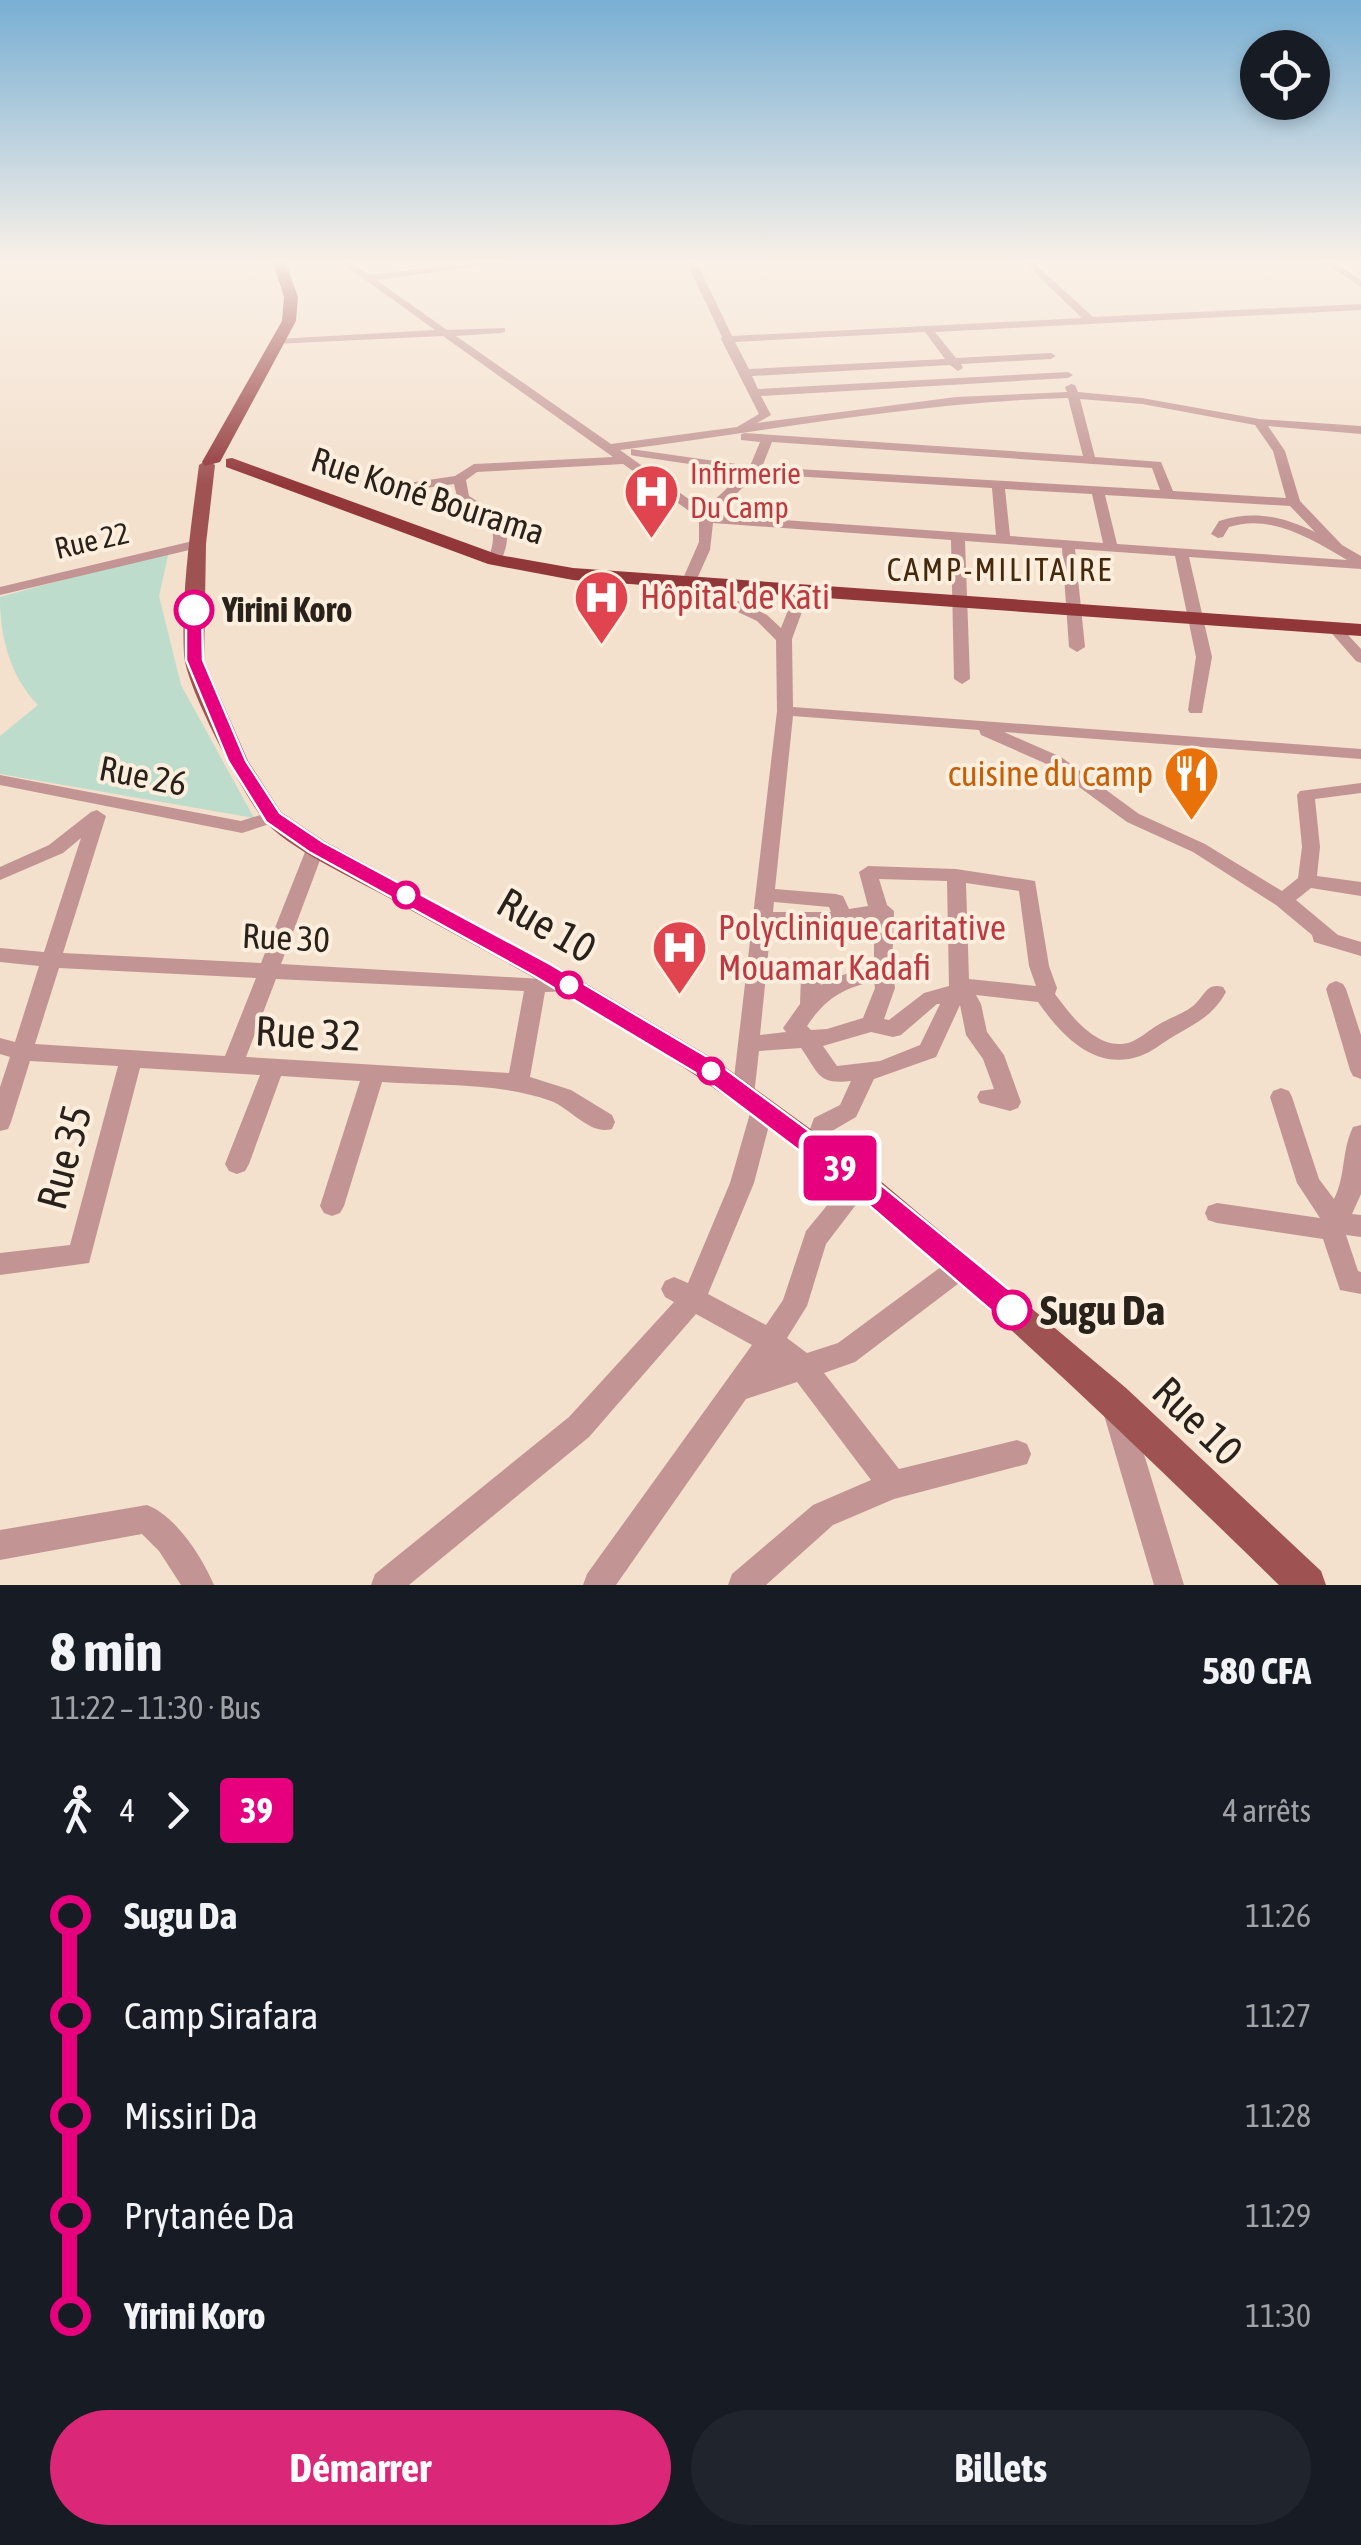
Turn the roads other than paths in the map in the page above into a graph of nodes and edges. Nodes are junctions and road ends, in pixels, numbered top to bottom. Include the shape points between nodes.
1 (280, 337) edge
2 (371, 337) edge
3 (450, 337) edge
4 (725, 337) edge
5 (782, 337) edge
6 (839, 337) edge
7 (934, 337) edge
8 (726, 340) junction
9 (278, 342) junction
10 (1041, 346) dead end
11 (1050, 356) junction
12 (953, 362) junction
13 (858, 367) junction
14 (743, 373) junction
15 (1068, 375) junction
16 (968, 381) junction
17 (870, 386) junction
18 (753, 393) junction
19 (1073, 395) junction
20 (1259, 422) junction
21 (1361, 430) edge
22 (724, 434) junction
23 (767, 440) junction
24 (610, 448) junction
25 (921, 450) junction
26 (1055, 458) junction
27 (627, 460) junction
28 (1090, 460) junction
29 (217, 467) junction
30 (754, 470) junction
31 (459, 479) junction
32 (921, 480) junction
33 (412, 486) dead end
34 (998, 486) junction
35 (1062, 490) junction
36 (1098, 492) junction
37 (1169, 496) junction
38 (1203, 499) junction
39 (1294, 502) junction
40 (707, 523) junction
41 (1218, 534) junction
42 (958, 536) junction
43 (1004, 537) dead end
44 (198, 544) junction
45 (1068, 544) junction
46 (1111, 547) junction
47 (1336, 548) junction
48 (1181, 552) junction
49 (1226, 556) junction
50 (494, 560) junction
51 (1361, 563) edge
52 (688, 582) junction
53 (802, 590) junction
54 (0, 591) edge
55 (960, 602) junction
56 (1074, 610) junction
57 (1196, 618) junction
58 (1334, 628) junction
59 (782, 630) junction
60 (1361, 630) edge
61 (1077, 647) dead end
62 (1361, 658) edge
63 (962, 679) dead end
64 (1196, 710) dead end
65 (785, 711) junction
66 (974, 726) junction
67 (1361, 754) edge
68 (0, 780) edge
69 (1361, 788) edge
70 (104, 810) junction
71 (273, 817) junction
72 (316, 847) junction
73 (1, 873) edge
74 (956, 875) junction
75 (1307, 881) junction
76 (1361, 889) edge
77 (764, 894) junction
78 (1283, 900) junction
79 (879, 911) junction
80 (843, 917) junction
81 (761, 918) junction
82 (1306, 932) dead end
83 (1330, 940) junction
84 (1361, 949) edge
85 (0, 954) edge
86 (50, 960) junction
87 (882, 966) junction
88 (269, 969) junction
89 (811, 974) dead end
90 (536, 984) junction
91 (569, 986) junction
92 (957, 989) junction
93 (1336, 989) dead end
94 (1216, 992) dead end
95 (1044, 995) junction
96 (810, 1005) junction
97 (871, 1024) junction
98 (806, 1038) junction
99 (748, 1044) junction
100 (10, 1049) edge
101 (131, 1060) junction
102 (232, 1066) junction
103 (273, 1069) junction
104 (1361, 1070) edge
105 (867, 1072) junction
106 (373, 1075) junction
107 (518, 1082) junction
108 (988, 1097) dead end
109 (1281, 1097) dead end
110 (752, 1102) junction
111 (0, 1122) edge
112 (604, 1122) dead end
113 (1361, 1134) edge
114 (815, 1148) junction
115 (238, 1164) dead end
116 (860, 1182) junction
117 (332, 1206) dead end
118 (1218, 1213) dead end
119 (1334, 1225) junction
120 (1361, 1226) edge
121 (0, 1264) edge
122 (962, 1266) junction
123 (1361, 1283) edge
124 (684, 1294) junction
125 (770, 1341) junction
126 (801, 1366) junction
127 (737, 1389) junction
128 (1114, 1400) junction
129 (1017, 1454) dead end
130 (894, 1484) junction
131 (0, 1545) edge
132 (199, 1585) edge
133 (386, 1585) edge
134 (598, 1585) edge
135 (742, 1585) edge
136 (1169, 1585) edge
137 (1307, 1585) edge

1 - 9 highway
2 - 9 street
3 - 24 street
4 - 8 street
5 - 8 street
6 - 13 street
7 - 12 street
8 - 14 street
9 - 29 highway via 222,441
10 - 11 street
11 - 12 street
11 - 15 street
12 - 13 street
12 - 16 street
13 - 14 street
13 - 17 street
14 - 18 street
15 - 16 street
15 - 19 street
16 - 17 street
17 - 18 street
18 - 22 street via 765,415
19 - 20 street
19 - 22 street via 950,402
19 - 28 street
20 - 21 street
20 - 39 street via 1279,451
22 - 23 street
22 - 24 street
23 - 25 street
23 - 30 street
24 - 27 street
24 - 30 street
25 - 26 street
25 - 32 street
26 - 28 street
26 - 35 street
27 - 31 street via 474,468
27 - 40 street
28 - 37 street via 1156,465
29 - 44 main road, Rue 10
29 - 50 highway, Rue Koné Bourama via 254,472
30 - 32 street
30 - 40 street
31 - 33 street
31 - 50 street via 463,498 501,528
32 - 34 street
34 - 35 street
34 - 43 street
35 - 36 street
36 - 37 street
36 - 46 street
37 - 38 street
38 - 39 street
38 - 41 street
39 - 47 street
40 - 42 street
40 - 52 street
41 - 47 street via 1224,524 1254,516
41 - 49 street
42 - 45 street
42 - 55 street
44 - 54 street, Rue 22
44 - 71 main road, Rue 10 via 194,660 237,761
45 - 46 street
45 - 56 street
46 - 48 street
47 - 51 street
48 - 49 street
48 - 57 street
49 - 51 street
50 - 52 highway, Rue Koné Bourama via 573,574
52 - 53 highway, Rue Koné Bourama
52 - 59 street
53 - 55 highway, Rue Koné Bourama
53 - 59 street
55 - 56 highway, Rue Koné Bourama
55 - 63 street
56 - 57 highway, Rue Koné Bourama
56 - 61 street
57 - 58 highway, Rue Koné Bourama
57 - 64 street via 1204,657
58 - 60 highway, Rue Koné Bourama
58 - 62 street
59 - 65 street
65 - 66 street
65 - 77 street
66 - 67 street
66 - 78 street via 1054,761 1133,818 1199,848
68 - 70 street, Rue 26
69 - 75 street via 1306,794
70 - 71 street, Rue 26 via 242,827
70 - 73 street via 56,850
70 - 86 street
71 - 72 main road, Rue 10
72 - 88 street
72 - 91 main road, Rue 10
74 - 79 street via 868,872
74 - 92 street
74 - 95 street via 1028,886
75 - 76 street
75 - 78 street
77 - 80 street via 836,901
77 - 81 street
78 - 83 street
79 - 80 street
79 - 87 street
80 - 81 street
81 - 99 street
82 - 83 street
83 - 84 street
85 - 86 street, Rue 30
86 - 88 street, Rue 30
86 - 100 street
87 - 96 street via 838,982
87 - 97 street via 885,988
88 - 90 street, Rue 30
88 - 102 street
89 - 96 street
90 - 91 street, Rue 30
90 - 107 street
91 - 110 main road, Rue 10
92 - 95 street
92 - 97 street via 931,998 893,1030
92 - 105 street via 928,1050
92 - 108 street via 970,1004 977,1036 993,1055 1010,1102
93 - 104 street
94 - 95 street via 1203,1012 1129,1052 1085,1040
96 - 98 street via 794,1028
97 - 98 street
98 - 99 street
98 - 105 street via 832,1075
99 - 110 street
100 - 101 street, Rue 32
100 - 111 street
101 - 102 street, Rue 32
101 - 121 street, Rue 35 via 80,1255
102 - 103 street, Rue 32
103 - 106 street, Rue 32
103 - 115 street
105 - 114 street via 848,1111 822,1124
106 - 107 street, Rue 32
106 - 117 street
107 - 112 street, Rue 32 via 563,1096
109 - 119 street via 1309,1183
110 - 114 main road, Rue 10
110 - 124 street via 742,1183
113 - 119 street via 1355,1181
114 - 116 main road, Rue 10
116 - 122 main road, Rue 10
116 - 125 street via 816,1240 794,1306
118 - 119 street
119 - 120 street
119 - 123 street via 1349,1282
122 - 126 street via 846,1353
122 - 128 main road, Rue 10
124 - 125 street
124 - 133 street via 579,1427
125 - 126 street
125 - 127 street
126 - 127 street
126 - 130 street
127 - 134 street
128 - 136 street
128 - 137 main road, Rue 10
129 - 130 street
130 - 135 street via 823,1514
131 - 132 street via 148,1519

